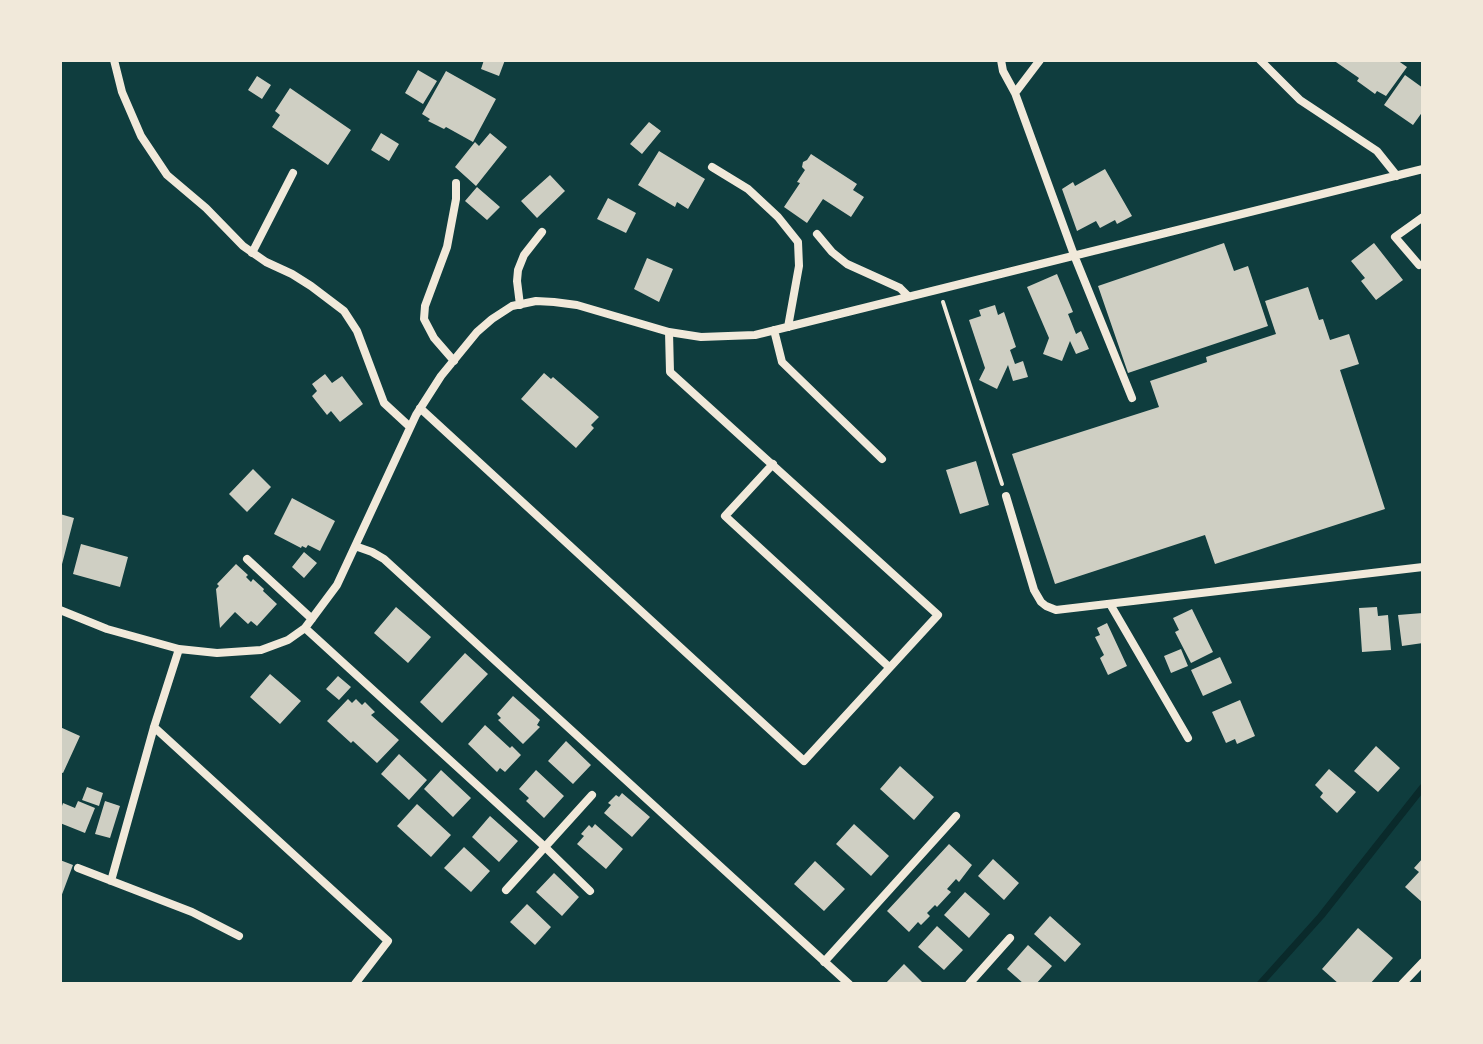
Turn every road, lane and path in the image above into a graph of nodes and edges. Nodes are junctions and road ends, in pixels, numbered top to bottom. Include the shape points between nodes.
1 (114, 60) edge
2 (1001, 60) edge
3 (1040, 60) edge
4 (1260, 60) edge
5 (1015, 93) junction
6 (712, 167) dead end
7 (1423, 169) edge
8 (293, 173) dead end
9 (1397, 176) junction
10 (456, 183) dead end
11 (1423, 217) edge
12 (542, 232) dead end
13 (817, 234) dead end
14 (252, 253) junction
15 (1074, 255) junction
16 (1419, 265) dead end
17 (939, 289) junction
18 (908, 296) junction
19 (520, 305) junction
20 (788, 327) junction
21 (774, 330) junction
22 (669, 332) junction
23 (454, 361) junction
24 (1132, 398) dead end
25 (420, 408) junction
26 (410, 427) junction
27 (882, 459) dead end
28 (773, 464) junction
29 (1006, 496) joint
30 (355, 546) junction
31 (247, 559) dead end
32 (1423, 567) edge
33 (1110, 604) junction
34 (60, 610) edge
35 (312, 619) junction
36 (305, 628) junction
37 (179, 649) junction
38 (889, 667) junction
39 (154, 727) junction
40 (1188, 738) dead end
41 (592, 795) dead end
42 (956, 816) dead end
43 (545, 847) junction
44 (78, 868) dead end
45 (111, 881) junction
46 (506, 890) dead end
47 (590, 891) dead end
48 (239, 936) dead end
49 (1010, 938) dead end
50 (824, 962) junction
51 (1423, 962) edge
52 (355, 984) edge
53 (849, 984) edge
54 (969, 984) edge
55 (1402, 984) edge

1 - 14 street via 141,136 167,175
2 - 5 street
3 - 5 street
4 - 9 street via 1300,100 1377,151
5 - 15 street
6 - 20 street via 748,189 798,242
7 - 9 street
8 - 14 street
9 - 15 street
10 - 23 street via 447,247 424,319
11 - 16 street via 1395,237
12 - 19 street via 518,270
13 - 18 street via 847,264
14 - 26 street via 344,311 384,403
15 - 17 street
15 - 24 street
17 - 18 street
17 - 29 path
18 - 20 street
19 - 22 street via 577,305
19 - 23 street via 492,319
20 - 21 street
21 - 22 street via 701,337
21 - 27 street via 782,362
22 - 28 street via 670,372
23 - 25 street
25 - 26 street
25 - 38 street via 804,761
26 - 30 street
28 - 38 street via 725,516
28 - 38 street via 938,615
29 - 33 street via 1041,602 1056,610
30 - 35 street via 337,585
30 - 50 street via 384,559
31 - 35 street
32 - 33 street
33 - 40 street
34 - 37 street
35 - 36 street
36 - 37 street via 261,650
36 - 43 street
37 - 39 street
39 - 45 street
39 - 52 street via 388,941
41 - 43 street
42 - 50 street
43 - 46 street
43 - 47 street
44 - 45 street
45 - 48 street
49 - 54 street
50 - 53 street
51 - 55 street

